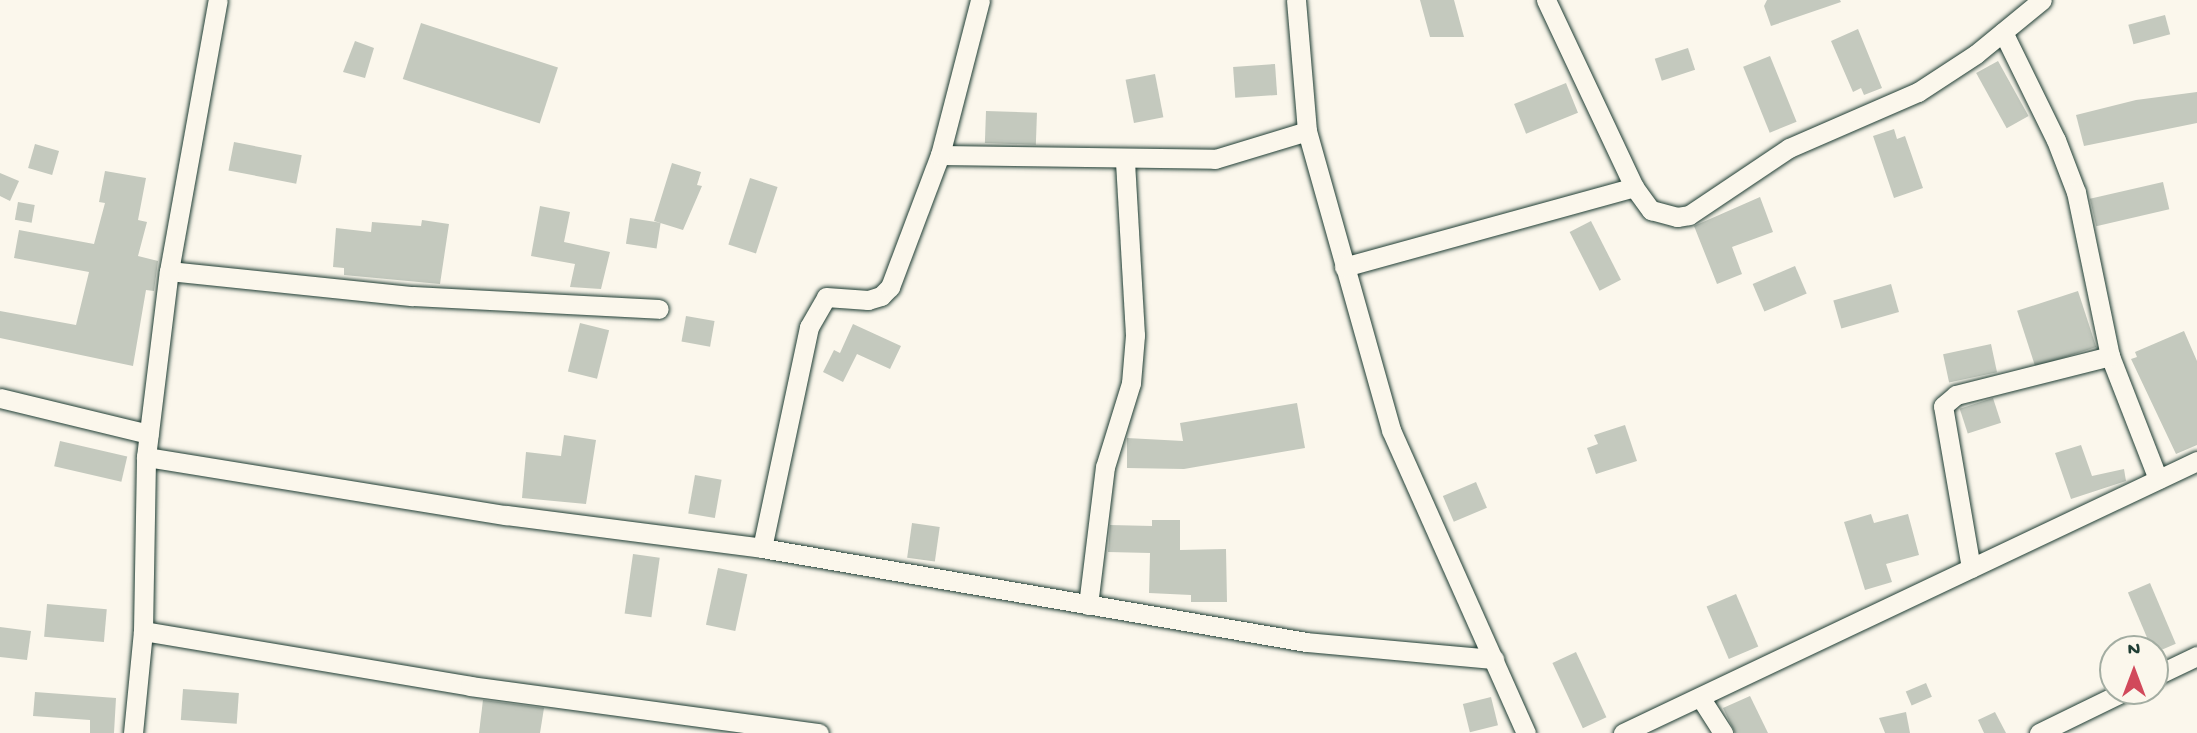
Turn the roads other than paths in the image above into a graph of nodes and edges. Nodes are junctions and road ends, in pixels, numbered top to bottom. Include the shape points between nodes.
1 (218, 0) edge
2 (980, 0) edge
3 (1296, 0) edge
4 (1546, 0) edge
5 (2042, 0) edge
6 (2003, 32) junction
7 (1307, 131) junction
8 (940, 155) junction
9 (1125, 160) junction
10 (1634, 187) junction
11 (1344, 267) junction
12 (169, 271) junction
13 (659, 309) dead end
14 (2110, 356) junction
15 (0, 398) edge
16 (149, 434) junction
17 (146, 457) junction
18 (2197, 461) edge
19 (2158, 480) junction
20 (762, 548) junction
21 (1971, 568) junction
22 (1088, 605) junction
23 (143, 631) junction
24 (2197, 656) edge
25 (1494, 659) junction
26 (2169, 669) edge
27 (1700, 697) junction
28 (2099, 704) edge
29 (133, 733) edge
30 (819, 733) edge
31 (1527, 733) edge
32 (1623, 733) edge
33 (1723, 733) edge
34 (2039, 733) edge

1 - 12 street
2 - 8 street
3 - 7 street
4 - 10 street
5 - 6 street
6 - 10 street via 1918,92 1789,148 1689,215 1660,216
6 - 14 street via 2076,192
7 - 9 street via 1214,159
7 - 11 street
8 - 9 street
8 - 20 street via 890,286 881,296 868,300 826,297 817,308
9 - 22 street via 1135,335 1131,383 1105,467
10 - 11 street
11 - 25 street via 1391,430
12 - 13 street via 413,296
12 - 16 street
14 - 19 street
14 - 21 street via 1956,395 1942,406
15 - 16 street
16 - 17 street
17 - 20 street via 506,515
17 - 23 street
18 - 19 street
19 - 21 street
20 - 22 street
21 - 27 street
22 - 25 street via 1306,642
23 - 29 street
23 - 30 street via 470,686
24 - 26 street
25 - 31 street
27 - 32 street
27 - 33 street
28 - 34 street

